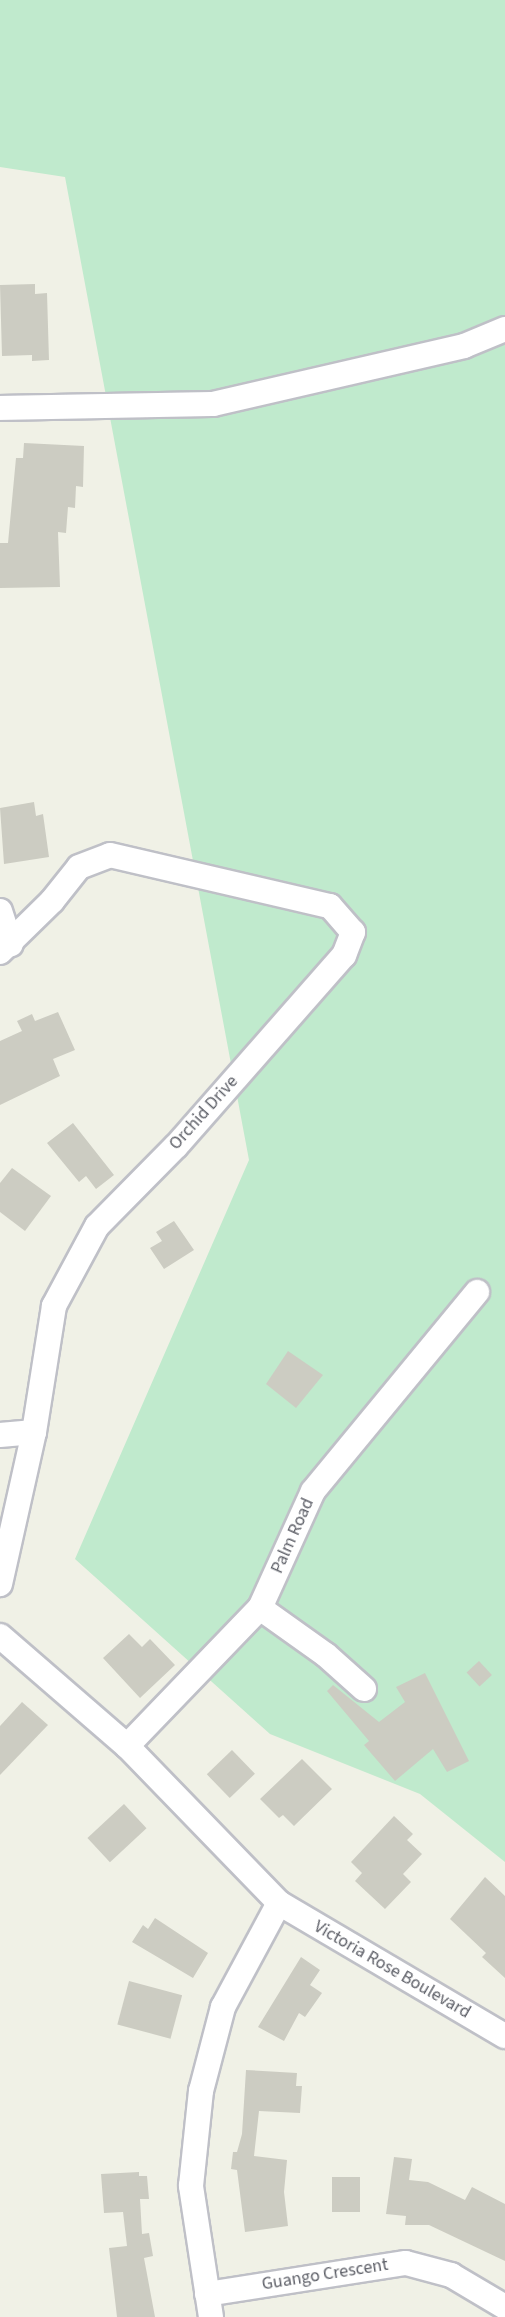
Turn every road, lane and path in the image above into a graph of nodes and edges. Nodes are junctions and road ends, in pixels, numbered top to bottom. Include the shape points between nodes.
1 (505, 329) edge
2 (0, 408) edge
3 (0, 911) edge
4 (6, 948) edge
5 (477, 1292) dead end
6 (34, 1432) junction
7 (0, 1435) edge
8 (0, 1584) edge
9 (260, 1608) junction
10 (0, 1635) edge
11 (364, 1689) dead end
12 (127, 1746) junction
13 (279, 1903) junction
14 (505, 2036) edge
15 (209, 2306) edge
16 (505, 2307) edge

1 - 2 street via 464,346 213,404
3 - 4 street
4 - 6 street, Orchid Drive via 79,867 110,855 330,906 353,932 344,955 176,1146 97,1226 54,1306
5 - 9 street, Palm Road via 313,1491
6 - 7 street
6 - 8 street, Orchid Drive
9 - 11 street via 326,1655
9 - 12 street, Palm Road
10 - 12 street, Victoria Rose Boulevard
12 - 13 street, Victoria Rose Boulevard
13 - 14 street, Victoria Rose Boulevard
13 - 15 street via 223,2007 201,2091 191,2186
15 - 16 street, Guango Crescent via 406,2263 451,2275

